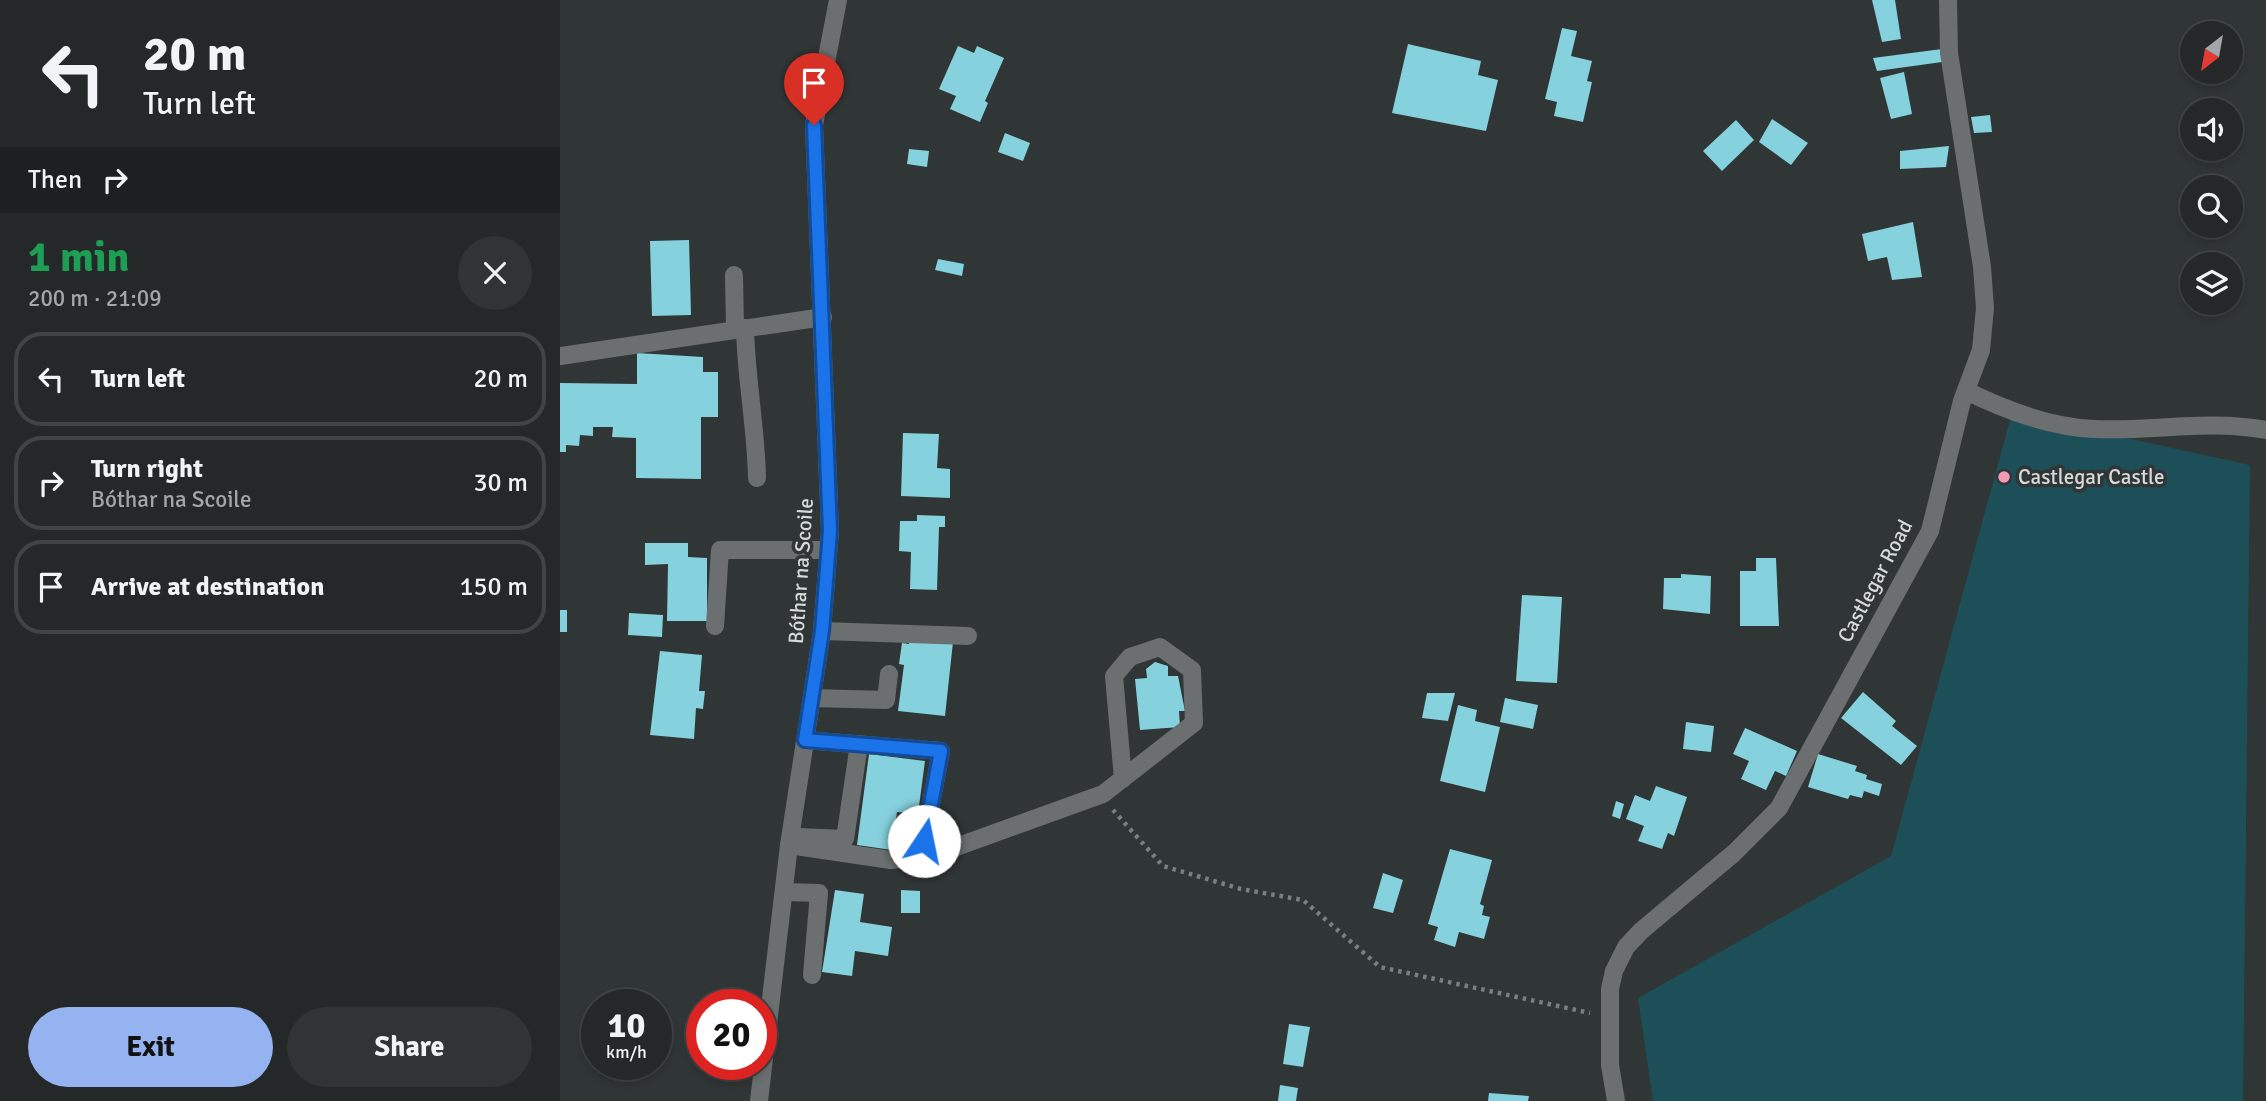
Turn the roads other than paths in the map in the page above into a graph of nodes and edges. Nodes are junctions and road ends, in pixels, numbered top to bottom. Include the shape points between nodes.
1 (838, 0) edge
2 (1948, 0) edge
3 (734, 275) dead end
4 (823, 317) junction
5 (740, 328) junction
6 (560, 356) edge
7 (1966, 391) junction
8 (2266, 430) edge
9 (757, 478) dead end
10 (828, 550) junction
11 (715, 626) dead end
12 (822, 631) junction
13 (968, 636) dead end
14 (890, 674) dead end
15 (812, 698) junction
16 (805, 740) junction
17 (859, 744) junction
18 (1123, 779) junction
19 (790, 841) junction
20 (924, 841) dead end
21 (784, 892) junction
22 (812, 975) dead end
23 (759, 1101) edge
24 (1616, 1101) edge

1 - 4 street, Bóthar na Scoile via 814,125
2 - 7 street, Castlegar Road via 1950,53 1985,308 1981,350
3 - 5 street
4 - 5 street
4 - 10 street, Bóthar na Scoile
5 - 6 street
5 - 9 street via 756,438
7 - 8 street via 2012,413 2093,429 2233,424
7 - 24 street, Castlegar Road via 1930,531 1779,808 1734,853 1641,931 1614,971 1609,1017
10 - 11 street via 720,550
10 - 12 street, Bóthar na Scoile
12 - 13 street
12 - 15 street, Bóthar na Scoile
14 - 15 street via 886,700
15 - 16 street, Bóthar na Scoile
16 - 17 street
16 - 19 street, Bóthar na Scoile
17 - 19 street via 845,839
17 - 20 street via 941,751
18 - 18 street via 1114,676 1130,657 1160,647 1192,670 1194,723
18 - 19 street via 1103,794 934,855 891,860
19 - 21 street, Bóthar na Scoile
21 - 22 street via 819,894
21 - 23 street, Bóthar na Scoile

